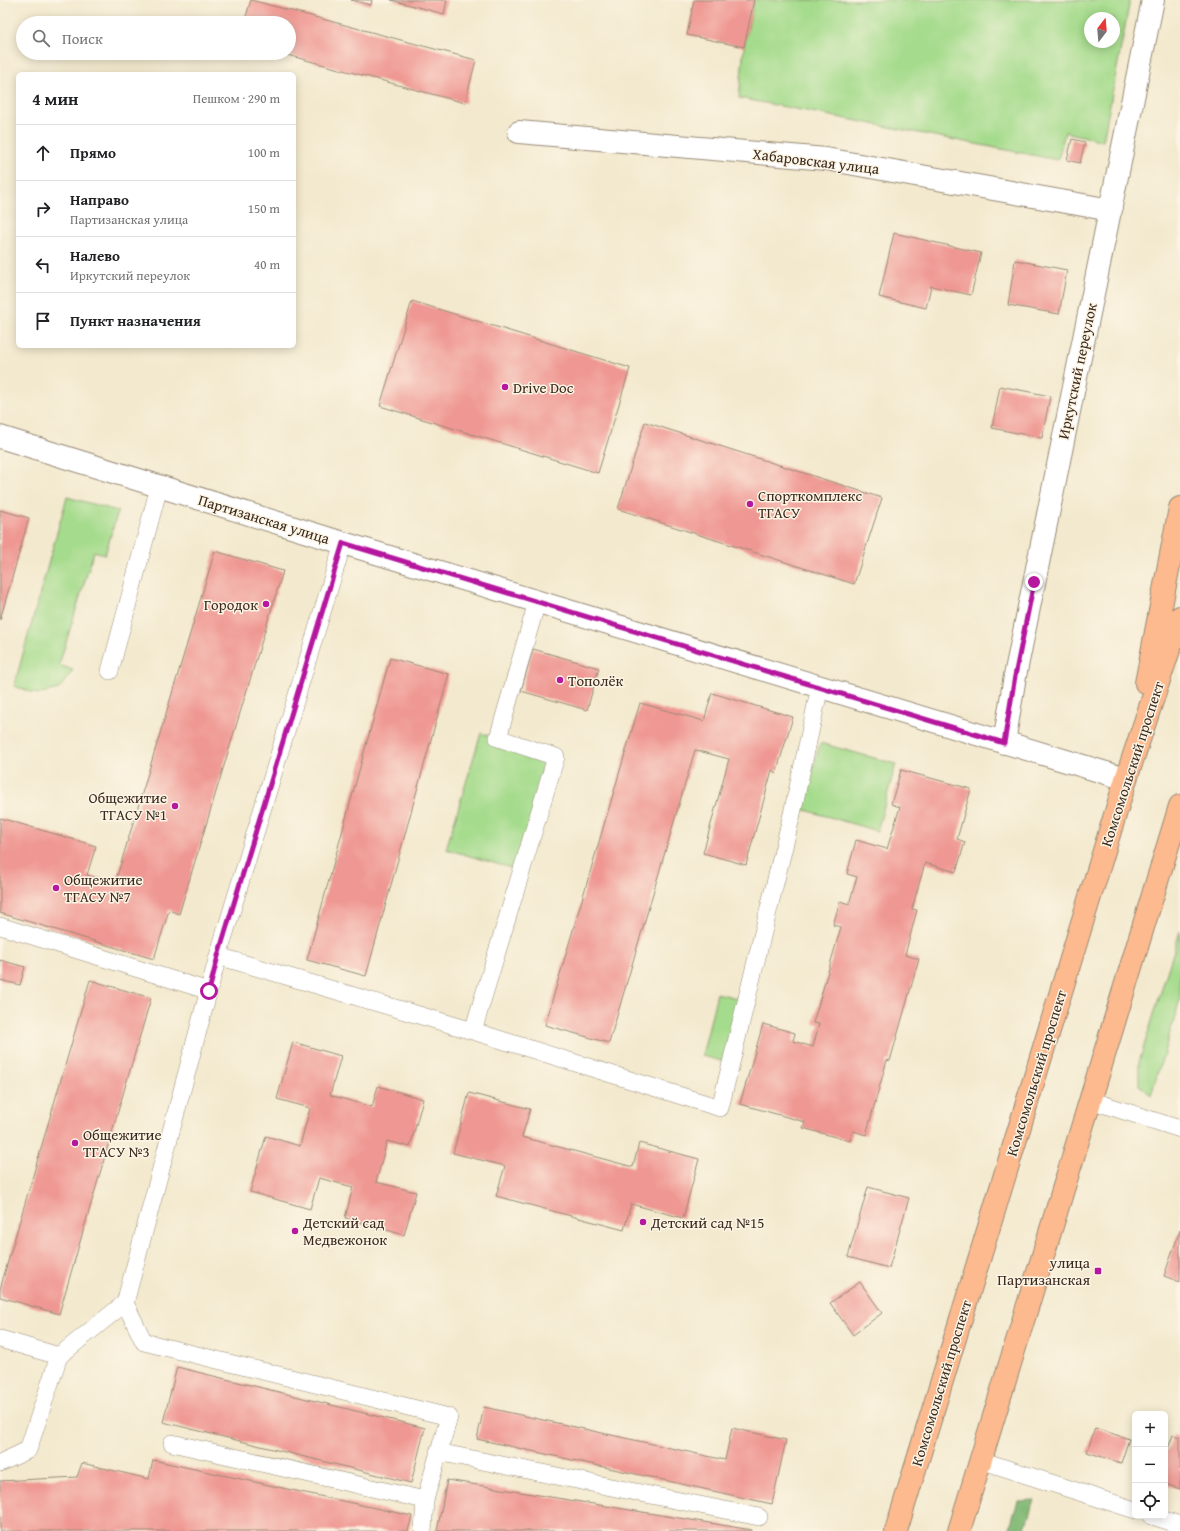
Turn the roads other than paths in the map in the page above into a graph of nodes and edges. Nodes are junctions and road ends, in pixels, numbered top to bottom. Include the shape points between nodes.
1 (1153, 0) edge
2 (519, 132) dead end
3 (1111, 210) junction
4 (0, 437) edge
5 (159, 487) junction
6 (1180, 508) edge
7 (343, 543) junction
8 (537, 602) junction
9 (1180, 617) edge
10 (110, 672) dead end
11 (820, 687) junction
12 (1004, 743) junction
13 (1128, 774) junction
14 (1180, 806) edge
15 (0, 926) edge
16 (218, 956) junction
17 (209, 991) junction
18 (473, 1031) junction
19 (1090, 1100) junction
20 (1179, 1125) edge
21 (125, 1303) junction
22 (0, 1340) edge
23 (59, 1356) junction
24 (172, 1443) dead end
25 (438, 1452) junction
26 (980, 1460) junction
27 (0, 1463) edge
28 (425, 1500) junction
29 (1132, 1509) edge
30 (759, 1517) dead end
31 (1161, 1519) edge
32 (1180, 1525) edge
33 (423, 1531) edge
34 (896, 1531) edge
35 (959, 1531) edge

1 - 3 street, Иркутский переулок
2 - 3 street, Хабаровская улица via 826,159
3 - 12 street, Иркутский переулок via 1015,676
4 - 5 street, Партизанская улица
5 - 7 street, Партизанская улица
5 - 10 lane
6 - 13 main road
7 - 8 street, Партизанская улица
7 - 16 lane
8 - 11 street, Партизанская улица
8 - 18 lane via 498,738 556,757
9 - 13 main road, Комсомольский проспект
11 - 12 street, Партизанская улица
11 - 18 lane via 792,814 720,1108
12 - 13 street, Партизанская улица
13 - 34 main road, Комсомольский проспект
14 - 19 main road
15 - 17 lane
16 - 17 lane
16 - 18 lane
17 - 21 lane
19 - 20 lane
19 - 26 main road
21 - 23 lane
21 - 25 lane via 144,1342 449,1417
22 - 23 lane
23 - 27 lane via 28,1450
24 - 28 lane
25 - 28 lane
25 - 30 lane
26 - 29 lane
26 - 35 main road
28 - 33 lane
31 - 32 lane

